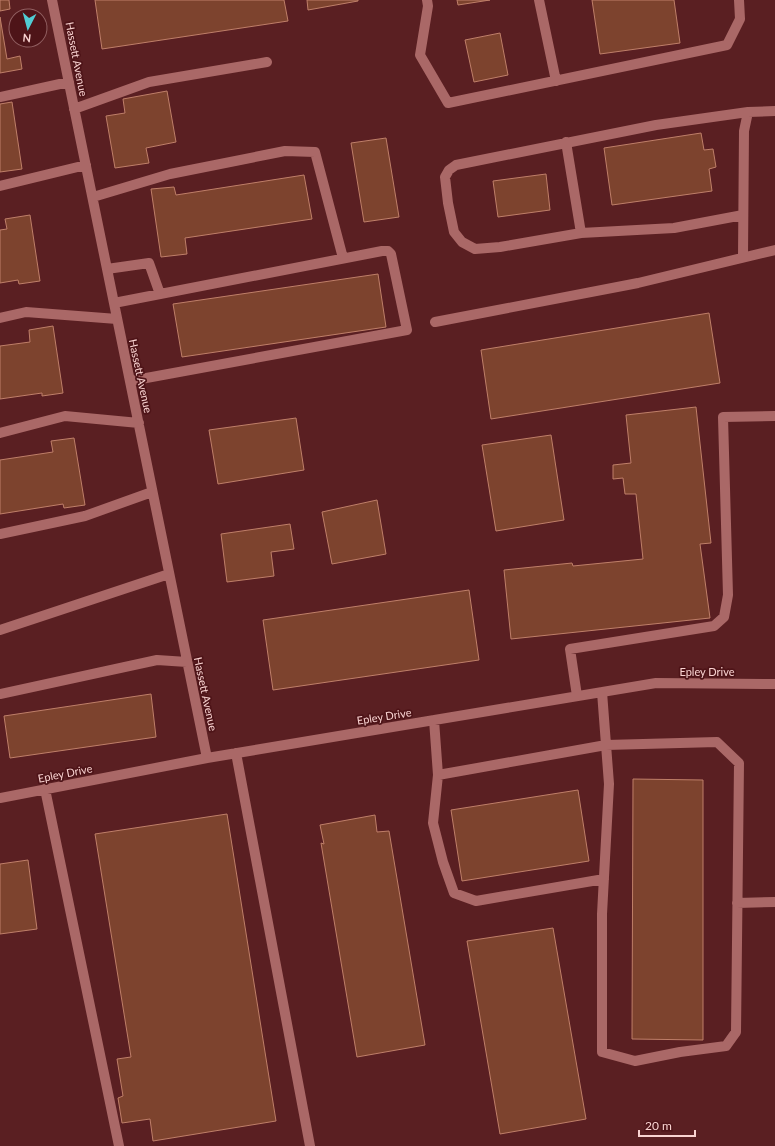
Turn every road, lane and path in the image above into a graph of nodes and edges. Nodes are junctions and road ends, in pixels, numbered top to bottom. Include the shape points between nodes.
1 (52, 0) edge
2 (427, 0) edge
3 (539, 0) edge
4 (739, 0) edge
5 (267, 62) dead end
6 (556, 80) junction
7 (69, 82) junction
8 (0, 97) edge
9 (74, 109) junction
10 (748, 112) junction
11 (775, 112) edge
12 (566, 142) junction
13 (86, 165) junction
14 (0, 186) edge
15 (93, 197) junction
16 (743, 215) junction
17 (581, 233) junction
18 (775, 250) edge
19 (743, 256) junction
20 (342, 258) junction
21 (107, 269) junction
22 (160, 294) junction
23 (114, 303) junction
24 (0, 318) edge
25 (117, 319) junction
26 (435, 322) dead end
27 (130, 380) junction
28 (775, 416) edge
29 (139, 423) junction
30 (0, 433) edge
31 (152, 492) junction
32 (0, 534) edge
33 (169, 574) junction
34 (0, 630) edge
35 (187, 662) junction
36 (775, 684) edge
37 (602, 692) junction
38 (0, 694) edge
39 (577, 696) junction
40 (434, 720) junction
41 (606, 745) junction
42 (236, 753) junction
43 (207, 758) junction
44 (438, 775) junction
45 (45, 789) junction
46 (0, 798) edge
47 (604, 879) junction
48 (775, 902) edge
49 (737, 903) junction
50 (119, 1146) edge
51 (310, 1146) edge

1 - 7 street, Hassett Avenue
2 - 6 street via 420,55 448,103
3 - 6 street
4 - 6 street via 740,20 727,45
5 - 9 street via 149,82
7 - 8 street
7 - 9 street, Hassett Avenue
9 - 13 street, Hassett Avenue
10 - 11 street
10 - 12 street via 656,125
10 - 16 street via 744,131
12 - 17 street
12 - 17 street via 456,165 445,177 448,203 454,232 462,242 475,249
13 - 14 street
13 - 15 street, Hassett Avenue
15 - 20 street via 170,174 285,151 315,152
15 - 21 street, Hassett Avenue
16 - 17 street via 674,228
16 - 19 street
18 - 19 street
19 - 26 street via 638,283
20 - 22 street
20 - 27 street via 382,251 391,254 407,330
21 - 22 street via 149,263
21 - 23 street, Hassett Avenue
22 - 23 street
23 - 25 street, Hassett Avenue
24 - 25 street via 26,312
25 - 27 street, Hassett Avenue
27 - 29 street, Hassett Avenue
28 - 39 street via 723,417 728,595 724,617 714,626 570,649
29 - 30 street via 65,416
29 - 31 street, Hassett Avenue
31 - 32 street via 85,516
31 - 33 street, Hassett Avenue
33 - 34 street
33 - 35 street, Hassett Avenue
35 - 38 street via 157,660
35 - 43 street, Hassett Avenue
36 - 37 street, Epley Drive via 656,683
37 - 39 street, Epley Drive
37 - 41 street
39 - 40 street, Epley Drive
40 - 42 street, Epley Drive
40 - 44 street
41 - 44 street
41 - 47 street via 609,784
41 - 49 street via 717,742 739,763
42 - 43 street, Epley Drive
42 - 51 street
43 - 45 street, Epley Drive
44 - 47 street via 434,823 443,862 454,893 476,901
45 - 46 street, Epley Drive
45 - 50 street
47 - 49 street via 602,1052 635,1061 726,1046 736,1032
48 - 49 street

